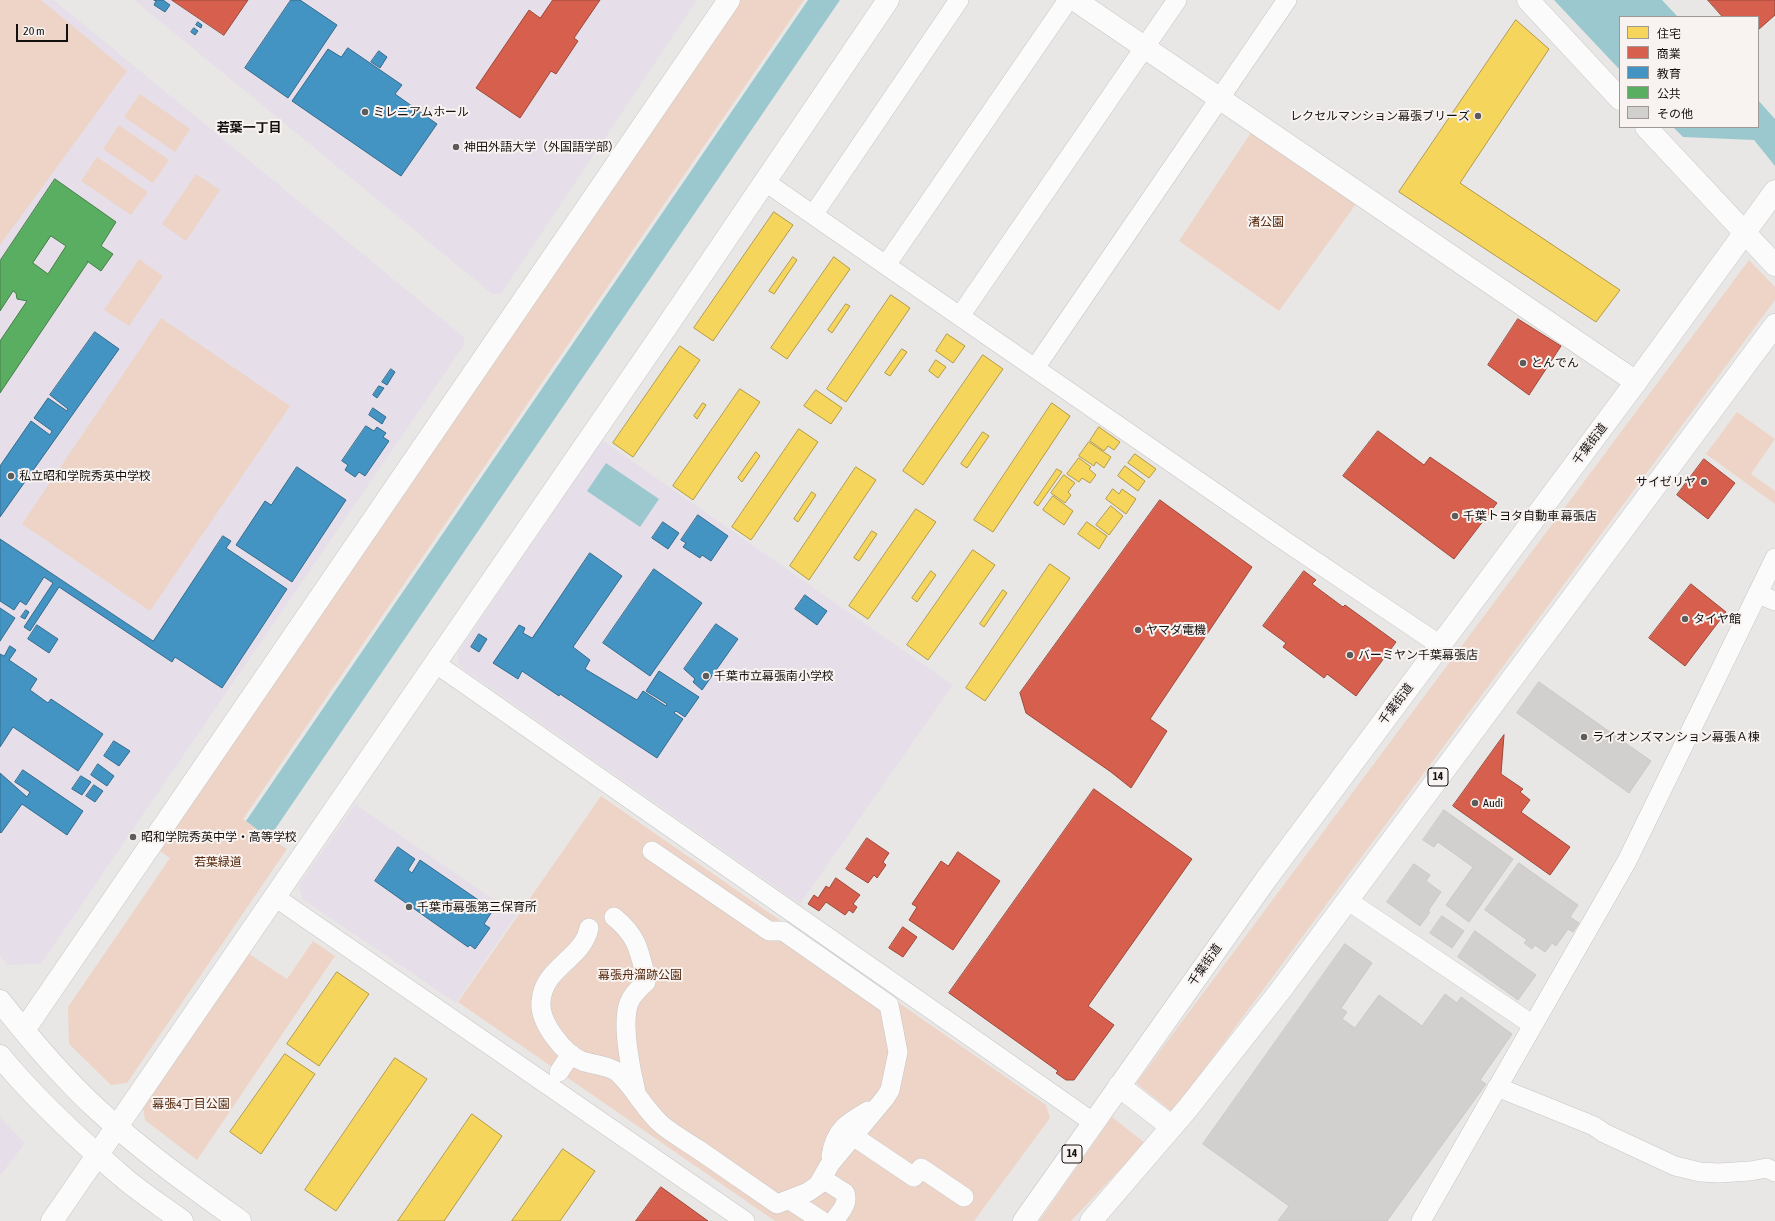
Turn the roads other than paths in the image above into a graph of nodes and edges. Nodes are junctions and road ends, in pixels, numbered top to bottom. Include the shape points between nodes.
1 (729, 0) edge
2 (888, 0) edge
3 (959, 0) edge
4 (1068, 0) edge
5 (1075, 0) edge
6 (1177, 0) edge
7 (1287, 0) edge
8 (1528, 0) edge
9 (1144, 47) junction
10 (1220, 98) junction
11 (1619, 98) edge
12 (1647, 128) edge
13 (764, 182) junction
14 (1775, 191) edge
15 (813, 215) junction
16 (1746, 232) junction
17 (886, 265) junction
18 (1775, 265) edge
19 (960, 316) junction
20 (1775, 324) edge
21 (1035, 368) junction
22 (1636, 382) junction
23 (1775, 558) edge
24 (1766, 597) edge
25 (1440, 645) junction
26 (435, 663) junction
27 (652, 851) dead end
28 (275, 896) junction
29 (1347, 900) junction
30 (614, 917) dead end
31 (589, 928) dead end
32 (0, 1001) edge
33 (1533, 1025) junction
34 (24, 1030) junction
35 (571, 1054) junction
36 (0, 1056) edge
37 (630, 1060) junction
38 (613, 1069) junction
39 (559, 1072) dead end
40 (1120, 1086) junction
41 (1496, 1087) junction
42 (637, 1096) junction
43 (878, 1106) junction
44 (1094, 1123) junction
45 (116, 1126) junction
46 (1172, 1127) junction
47 (853, 1136) junction
48 (97, 1154) junction
49 (827, 1172) junction
50 (1775, 1172) edge
51 (964, 1197) dead end
52 (778, 1206) junction
53 (52, 1221) edge
54 (182, 1221) edge
55 (240, 1221) edge
56 (745, 1221) edge
57 (822, 1221) edge
58 (834, 1221) edge
59 (1024, 1221) edge
60 (1092, 1221) edge
61 (1421, 1221) edge

1 - 34 main road
2 - 13 main road
3 - 15 street
4 - 17 street
5 - 9 main road
6 - 9 street
7 - 10 street
8 - 11 main road
9 - 10 main road
9 - 19 street
10 - 21 street
10 - 22 main road
12 - 16 main road
13 - 15 street
13 - 26 main road
14 - 16 main road, 千葉街道 / 14
15 - 17 street
16 - 18 main road
16 - 22 main road, 千葉街道 / 14
17 - 19 street
19 - 21 street
20 - 29 main road, 14
21 - 25 street
22 - 25 main road, 千葉街道 / 14
23 - 24 street
24 - 33 street via 1630,854
25 - 40 main road, 千葉街道 / 14 via 1267,878
26 - 28 main road
26 - 44 street
27 - 43 street via 769,930 783,931 889,1005 898,1052 890,1090
28 - 45 main road
28 - 56 street
29 - 33 street
29 - 46 main road, 14 via 1280,991
30 - 37 street via 626,927 636,942 646,978 646,982 629,1004 626,1026
31 - 35 street via 583,944 550,976 542,993 544,1020
32 - 34 main road
33 - 41 street
34 - 45 main road via 83,1096
35 - 38 street via 587,1063
35 - 39 street
36 - 48 main road via 31,1091
37 - 38 street via 622,1067
37 - 42 street
38 - 42 street
40 - 44 main road, 千葉街道 / 14
40 - 46 main road
41 - 50 street via 1594,1126 1675,1166 1700,1172 1719,1173 1767,1168
41 - 61 street
42 - 52 street via 664,1126
43 - 47 street
43 - 49 street via 841,1129 832,1149
44 - 59 main road, 千葉街道 / 14
45 - 48 main road
45 - 55 main road via 162,1164
46 - 60 main road, 14
47 - 49 street
47 - 51 street via 914,1177 921,1168
48 - 53 main road
48 - 54 main road via 126,1180
49 - 52 street via 818,1185 808,1192
49 - 58 street via 845,1193 847,1202
52 - 57 street

